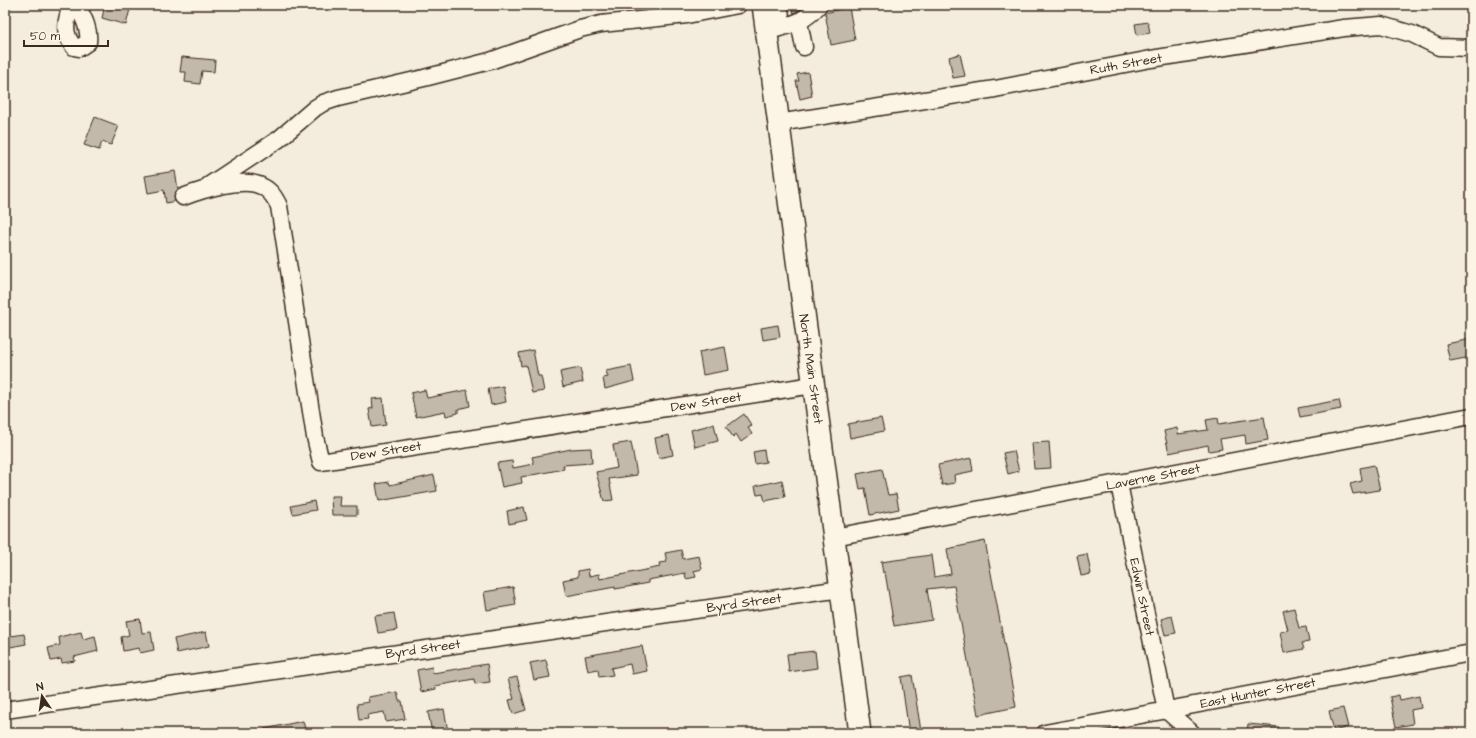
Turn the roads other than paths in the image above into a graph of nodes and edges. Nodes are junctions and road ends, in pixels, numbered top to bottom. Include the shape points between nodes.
1 (71, 5) edge
2 (78, 5) edge
3 (738, 5) edge
4 (762, 5) edge
5 (779, 5) edge
6 (819, 5) edge
7 (799, 22) junction
8 (775, 29) junction
9 (804, 47) dead end
10 (1471, 48) edge
11 (778, 123) junction
12 (201, 190) junction
13 (183, 197) dead end
14 (814, 385) junction
15 (1471, 416) edge
16 (1119, 484) junction
17 (834, 537) junction
18 (841, 589) junction
19 (1471, 653) edge
20 (5, 710) edge
21 (1166, 710) junction
22 (860, 733) edge
23 (1046, 733) edge
24 (1192, 733) edge

1 - 2 street via 65,30 67,39 74,47 79,48 88,42 89,37
3 - 12 street via 688,14 601,24 490,61 323,103 279,139
4 - 8 main road, North Main Street
5 - 8 street
6 - 7 street
7 - 8 street
7 - 9 street
8 - 11 main road, North Main Street
10 - 11 street, Ruth Street via 1439,47 1412,34 1381,25 1344,28 1151,59 995,89
11 - 14 main road, North Main Street
12 - 13 street, Dew Street
12 - 14 street, Dew Street via 258,184 274,196 279,206 320,462
14 - 17 main road, North Main Street
15 - 16 street, Laverne Street
16 - 17 street, Laverne Street
16 - 21 street, Edwin Street
17 - 18 main road, North Main Street
18 - 20 street, Byrd Street
18 - 22 main road, North Main Street
19 - 21 street, East Hunter Street
21 - 23 street, East Hunter Street
21 - 24 street

